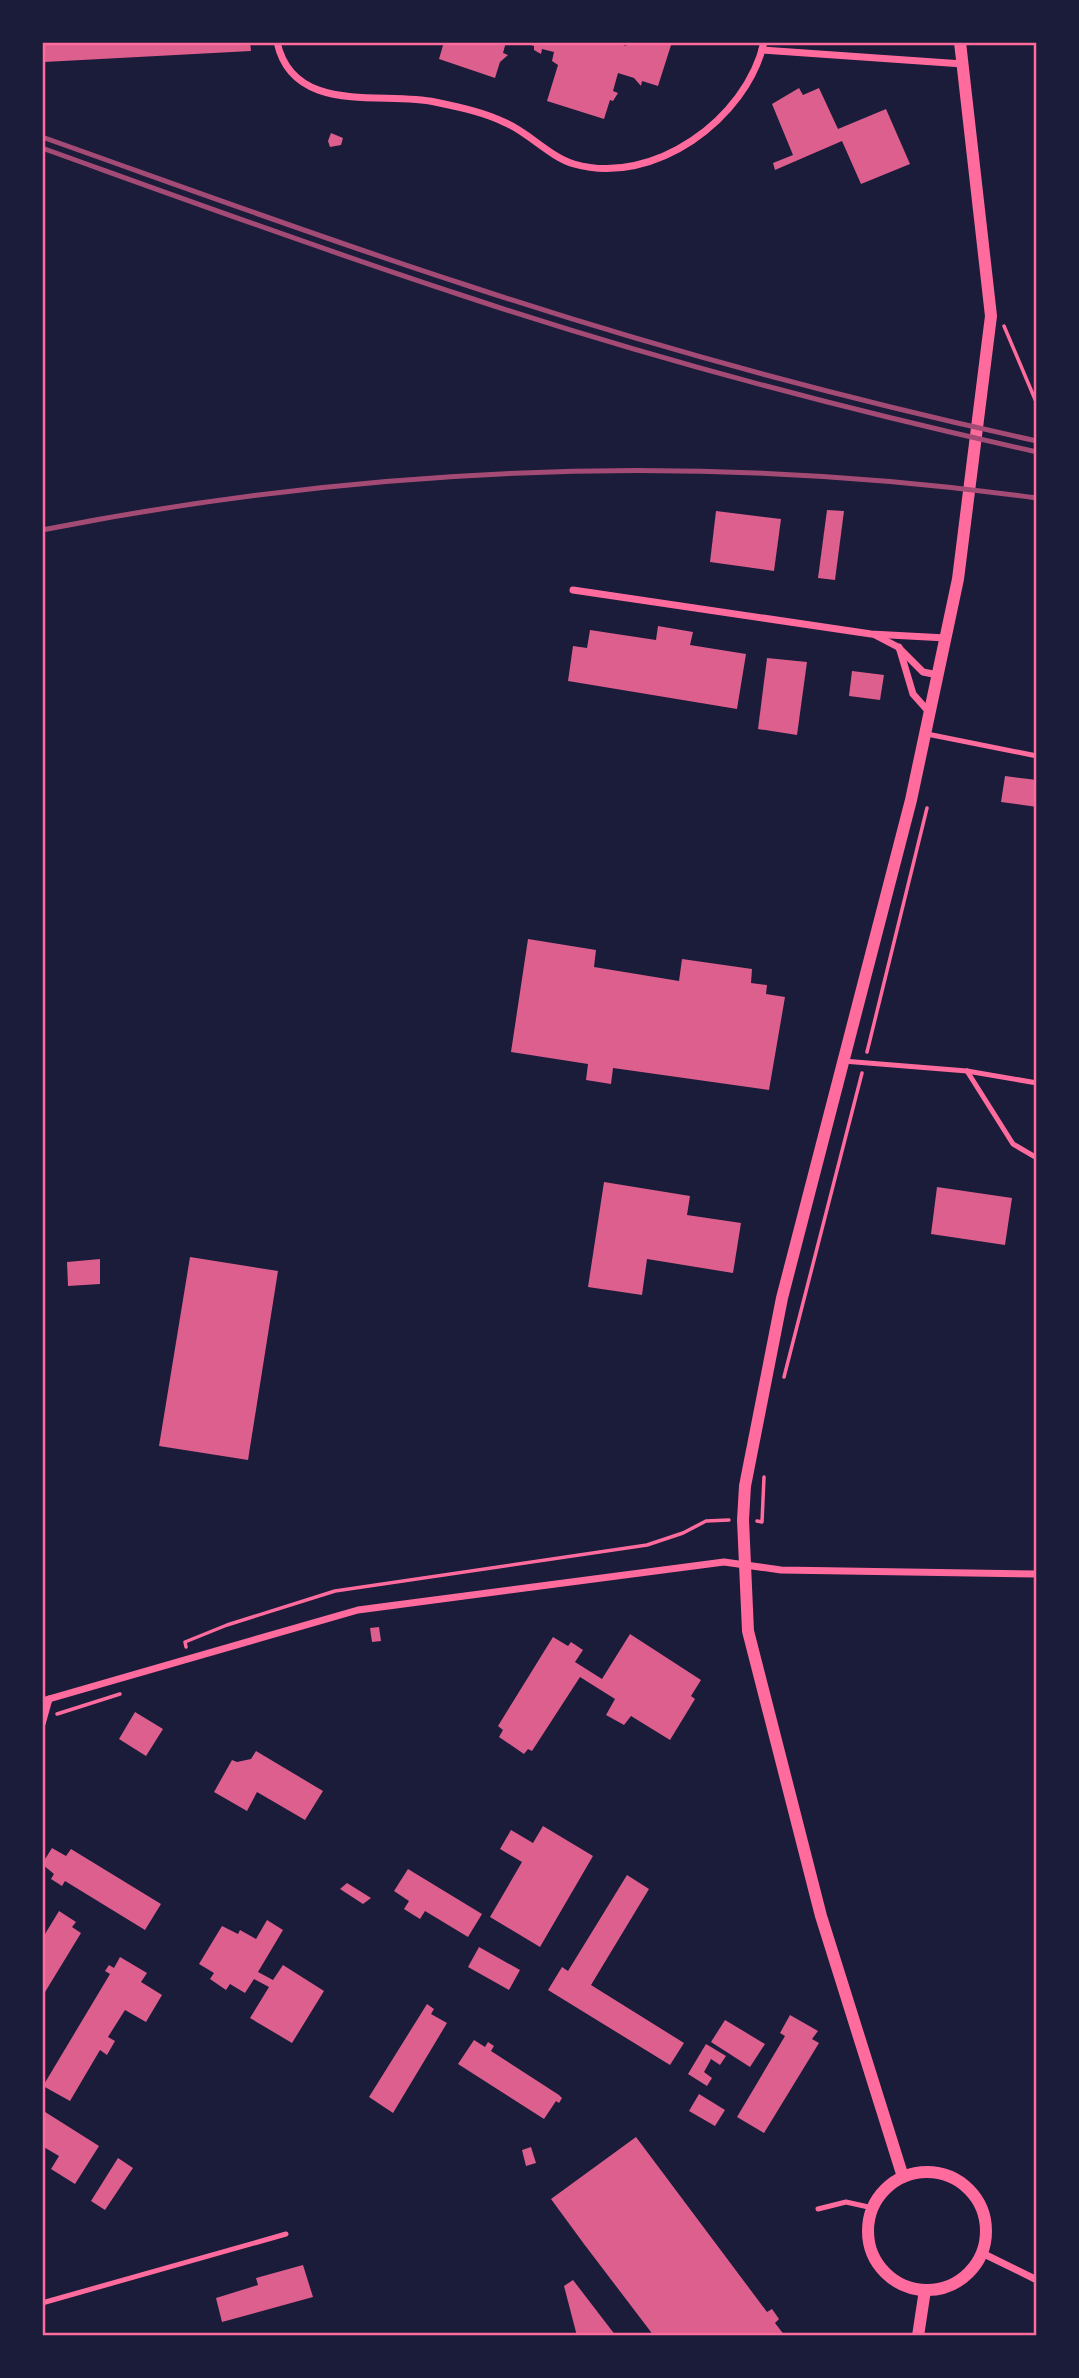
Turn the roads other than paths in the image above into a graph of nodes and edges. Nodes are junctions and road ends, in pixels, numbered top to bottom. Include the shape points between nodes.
1 (277, 42) edge
2 (960, 42) edge
3 (763, 46) edge
4 (963, 64) junction
5 (573, 590) dead end
6 (871, 634) junction
7 (946, 638) junction
8 (898, 647) junction
9 (938, 675) junction
10 (929, 712) junction
11 (925, 734) junction
12 (1037, 756) edge
13 (843, 1061) junction
14 (967, 1071) junction
15 (1037, 1083) edge
16 (1037, 1158) edge
17 (744, 1565) junction
18 (1037, 1574) edge
19 (45, 1700) edge
20 (42, 1724) edge
21 (903, 2178) junction
22 (873, 2208) junction
23 (818, 2209) dead end
24 (286, 2234) dead end
25 (982, 2253) junction
26 (1037, 2280) edge
27 (925, 2290) junction
28 (42, 2303) edge
29 (918, 2336) edge

1 - 3 street via 281,59 310,88 356,100 416,98 472,110 507,123 573,164 614,167 648,161 715,126 740,96
2 - 4 street
3 - 4 street
4 - 7 street via 991,316 958,579
5 - 6 street
6 - 7 street
6 - 8 street
7 - 9 street
8 - 9 street via 923,671
8 - 10 street via 913,694
9 - 10 street
10 - 11 street
11 - 12 lane
11 - 13 street
13 - 14 lane
13 - 17 street via 782,1298 745,1486
14 - 15 lane
14 - 16 lane via 1013,1144
17 - 18 street via 781,1570
17 - 19 street via 724,1562 358,1610
17 - 21 street via 748,1631 821,1916
19 - 20 street
21 - 22 street via 886,2190
21 - 25 street via 938,2173 969,2189 985,2219
22 - 23 lane via 846,2202
22 - 27 street via 869,2237 879,2264 901,2284
24 - 28 lane
25 - 26 street
25 - 27 street via 956,2283
27 - 29 street

